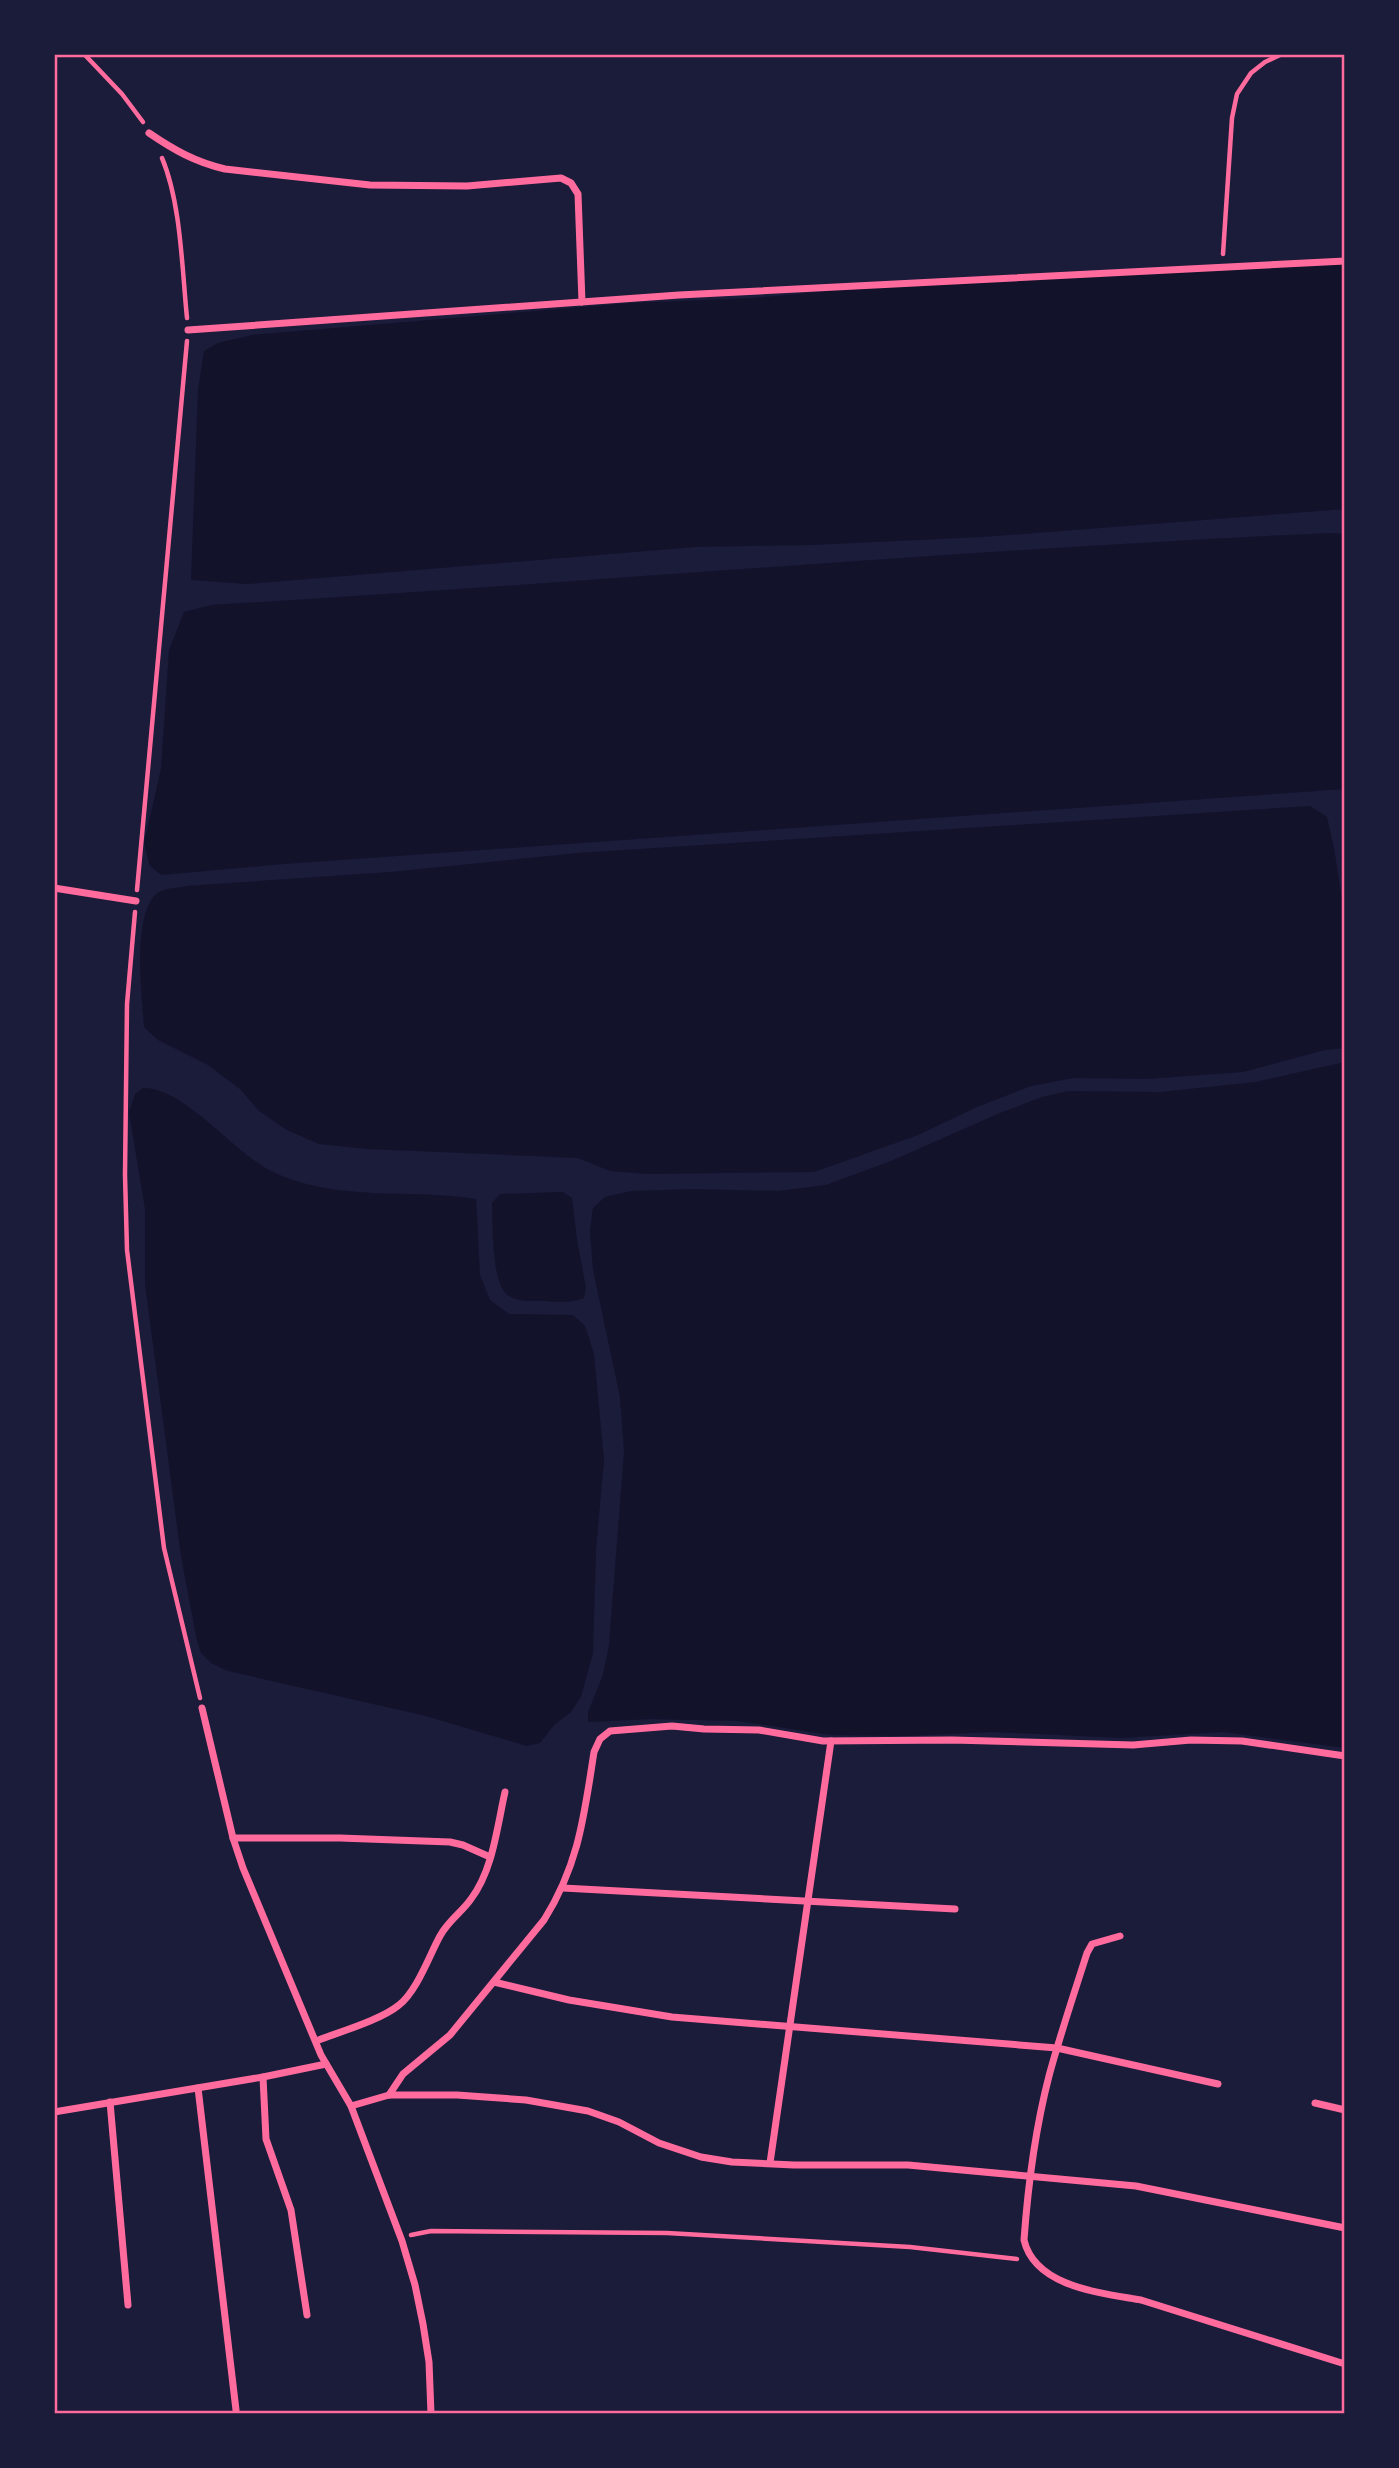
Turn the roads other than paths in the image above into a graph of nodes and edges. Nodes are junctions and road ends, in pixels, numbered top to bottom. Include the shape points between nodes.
1 (149, 133) road end
2 (1345, 261) edge
3 (582, 302) junction
4 (188, 330) road end
5 (54, 888) edge
6 (136, 901) road end
7 (202, 1708) road end
8 (831, 1741) junction
9 (1345, 1756) edge
10 (505, 1792) dead end
11 (233, 1838) junction
12 (490, 1857) junction
13 (563, 1888) junction
14 (808, 1901) junction
15 (955, 1909) dead end
16 (1120, 1937) dead end
17 (494, 1982) junction
18 (790, 2026) junction
19 (316, 2041) junction
20 (1057, 2048) junction
21 (326, 2064) junction
22 (263, 2077) junction
23 (1218, 2084) dead end
24 (198, 2088) junction
25 (390, 2095) junction
26 (110, 2102) junction
27 (1315, 2103) dead end
28 (351, 2106) junction
29 (1345, 2110) edge
30 (54, 2112) edge
31 (770, 2164) junction
32 (1029, 2175) junction
33 (1345, 2228) edge
34 (128, 2305) dead end
35 (307, 2315) dead end
36 (1345, 2364) edge
37 (236, 2410) dead end
38 (431, 2414) edge

1 - 3 street via 180,153 225,169 357,184 456,186 561,178 578,194
2 - 3 street
3 - 4 street
5 - 6 street
7 - 11 street
8 - 9 street via 1133,1745 1216,1740
8 - 13 street via 759,1730 672,1726 610,1731 594,1752 580,1839
8 - 14 street
10 - 12 street
11 - 12 street via 450,1842
11 - 19 street
12 - 19 street via 472,1899 442,1931 400,2005
13 - 14 street
13 - 17 street via 544,1920
14 - 15 street
14 - 18 street
16 - 20 street via 1093,1944 1087,1953
17 - 18 street via 672,2017
17 - 25 street via 450,2035 403,2074
18 - 20 street
18 - 31 street
19 - 21 street
20 - 23 street
20 - 32 street
21 - 22 street
21 - 28 street
22 - 24 street
22 - 35 street via 266,2138 291,2210
24 - 26 street
24 - 37 street
25 - 28 street
25 - 31 street via 457,2095 551,2104 619,2122 659,2143 701,2157
26 - 30 street
26 - 34 street
27 - 29 street
28 - 38 street via 415,2285 429,2362
31 - 32 street via 908,2165
32 - 33 street via 1136,2186
32 - 36 street via 1026,2250 1060,2280

